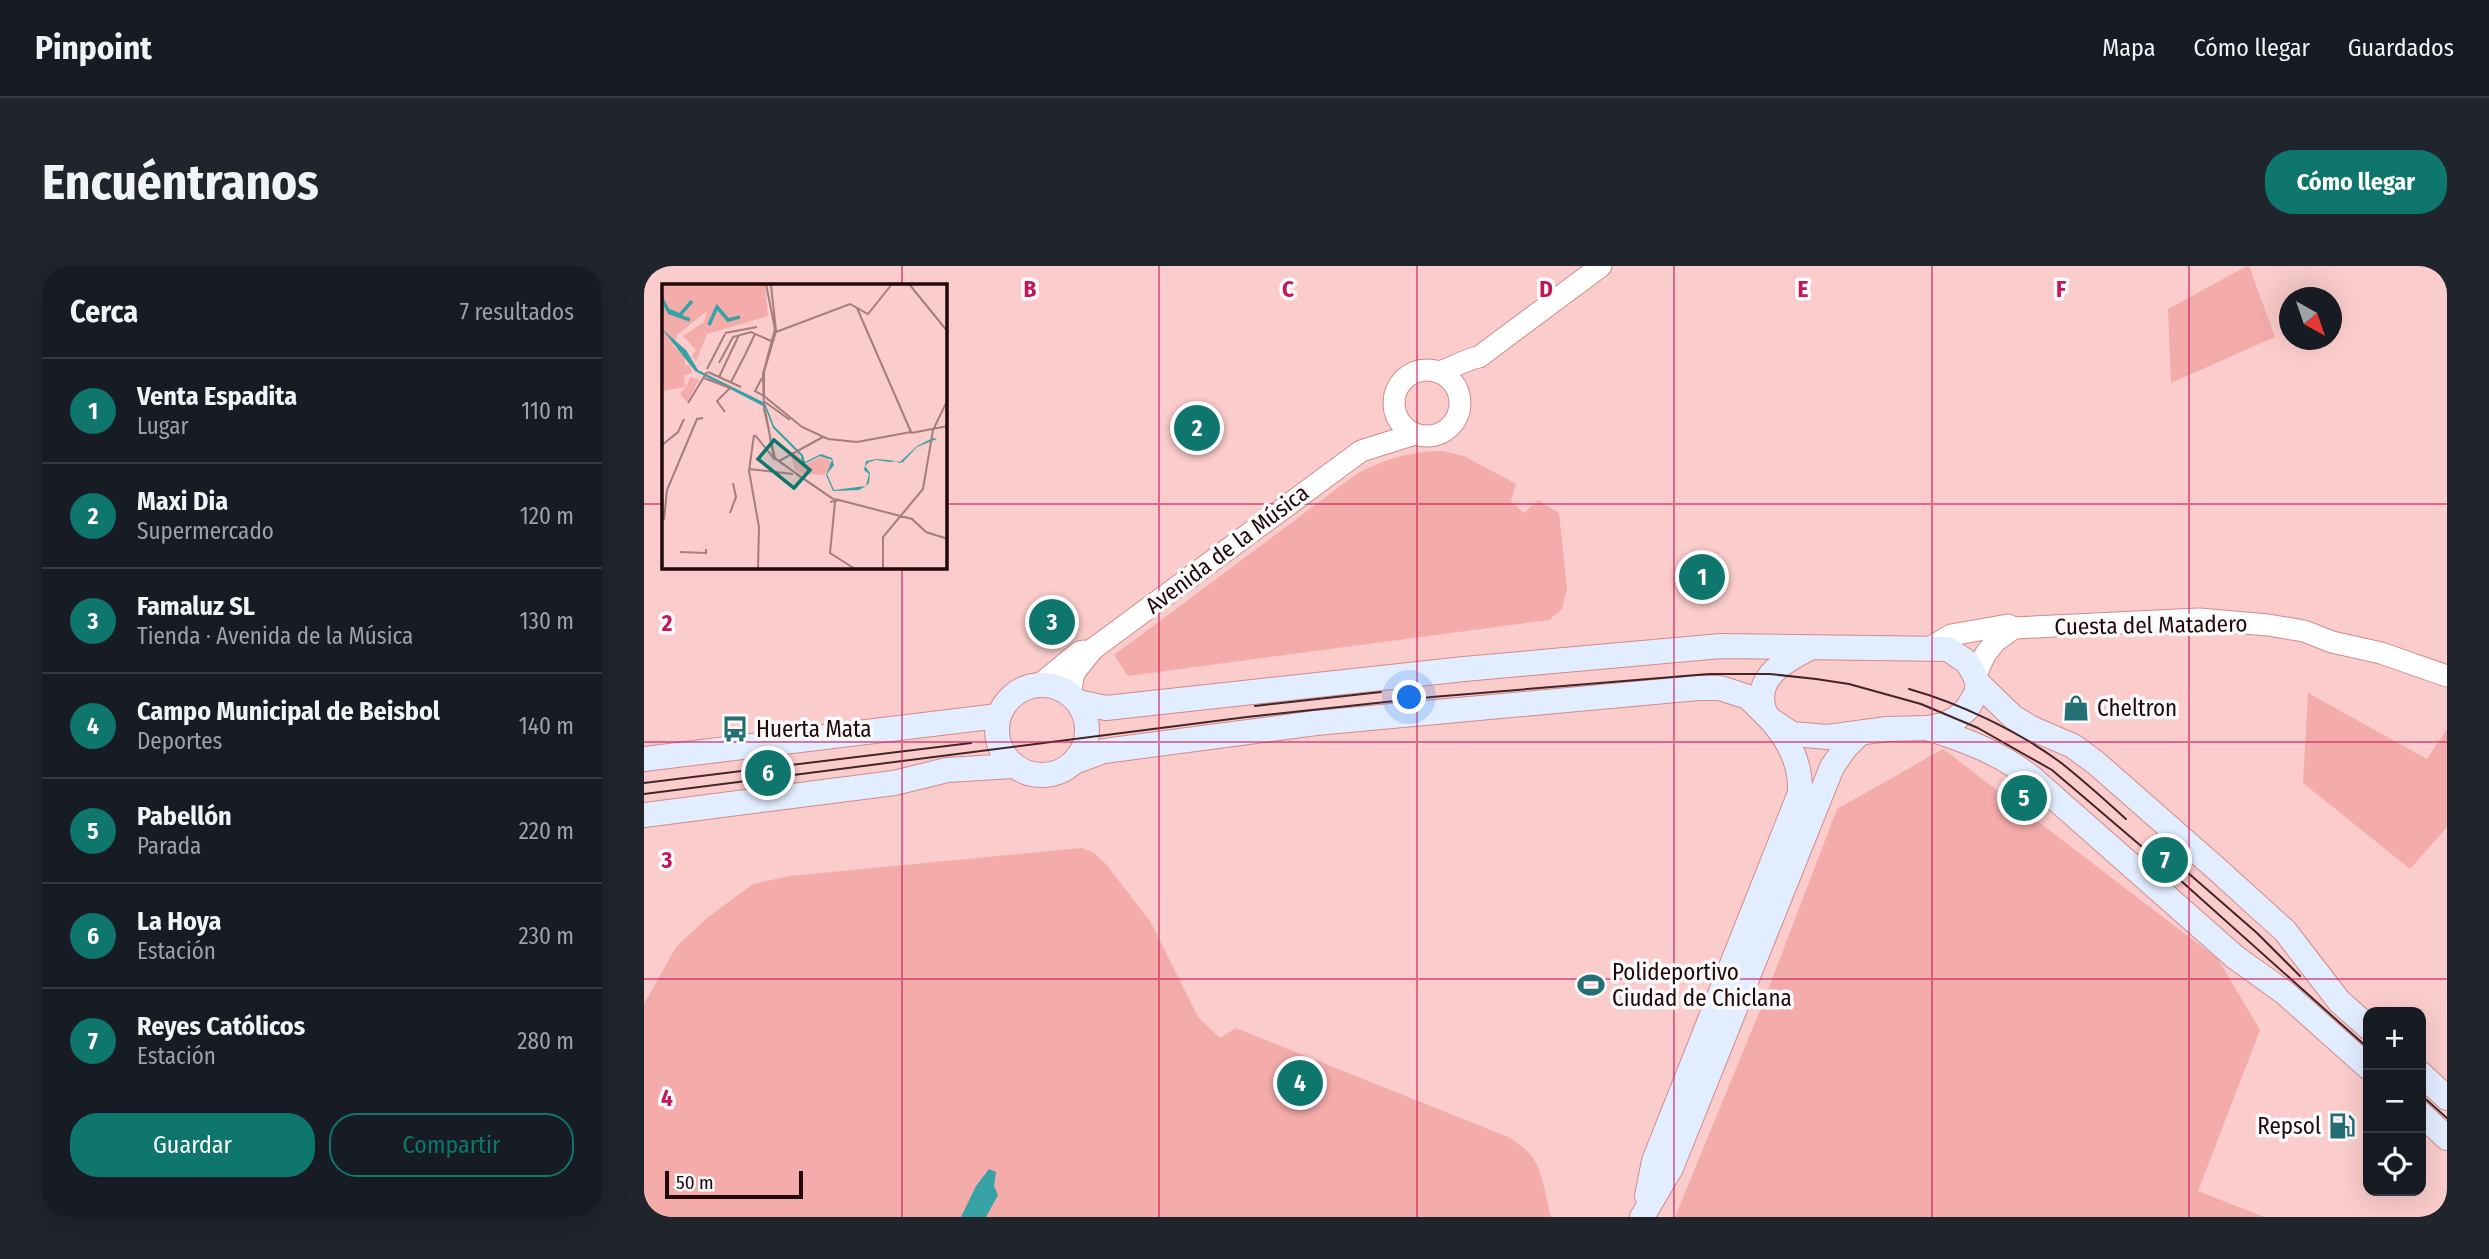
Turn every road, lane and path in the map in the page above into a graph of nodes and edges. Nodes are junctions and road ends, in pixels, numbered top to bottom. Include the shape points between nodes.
1 (1601, 266) edge
2 (1479, 357) junction
3 (1439, 372) junction
4 (1458, 391) junction
5 (1394, 405) junction
6 (1415, 434) junction
7 (1361, 451) junction
8 (2014, 628) junction
9 (1813, 646) junction
10 (1931, 647) junction
11 (1093, 649) junction
12 (2447, 676) edge
13 (1977, 679) junction
14 (1040, 685) junction
15 (1074, 698) junction
16 (998, 716) junction
17 (1768, 717) junction
18 (1927, 728) junction
19 (1860, 733) junction
20 (644, 759) edge
21 (1074, 762) junction
22 (1013, 766) junction
23 (644, 815) edge
24 (2363, 1023) edge
25 (2363, 1063) edge
26 (2426, 1079) edge
27 (2447, 1098) edge
28 (2426, 1119) edge
29 (2447, 1138) edge
30 (1644, 1212) edge

1 - 2 street
2 - 3 street
2 - 4 street
3 - 4 street
3 - 5 street via 1420,370 1404,379
4 - 6 street via 1459,410 1450,426 1433,435
5 - 6 street via 1400,422
5 - 7 street, Avenida de la Música via 1389,421
6 - 7 street, Avenida de la Música
7 - 11 street, Avenida de la Música
8 - 10 street, Cuesta del Matadero via 2008,625 1951,635
8 - 12 street, Cuesta del Matadero via 2199,620 2268,625 2304,631
8 - 13 street via 1986,653
9 - 10 main road
9 - 15 main road via 1721,646 1106,708
9 - 17 main road via 1784,661 1766,680 1762,698
10 - 13 main road via 1955,653
11 - 14 street, Avenida de la Música via 1079,652
11 - 15 street, Avenida de la Música via 1074,673
13 - 18 main road via 1976,694 1967,709 1942,725
13 - 24 main road via 2022,723 2096,762 2219,871 2285,930 2339,1001
14 - 15 main road via 1050,685
14 - 16 main road via 1016,692
15 - 21 main road via 1086,718 1087,733
16 - 20 main road
16 - 22 main road via 998,744
17 - 19 main road via 1792,734 1808,737
17 - 21 main road via 1748,697 1720,688 1698,688 1316,723 1115,750
17 - 30 main road via 1794,757 1800,793 1654,1161
18 - 19 main road
18 - 25 main road via 1977,744 2016,765
19 - 30 main road via 1832,767 1671,1168
21 - 22 main road via 1044,775
22 - 23 main road via 947,770 894,783
26 - 27 main road
28 - 29 main road

